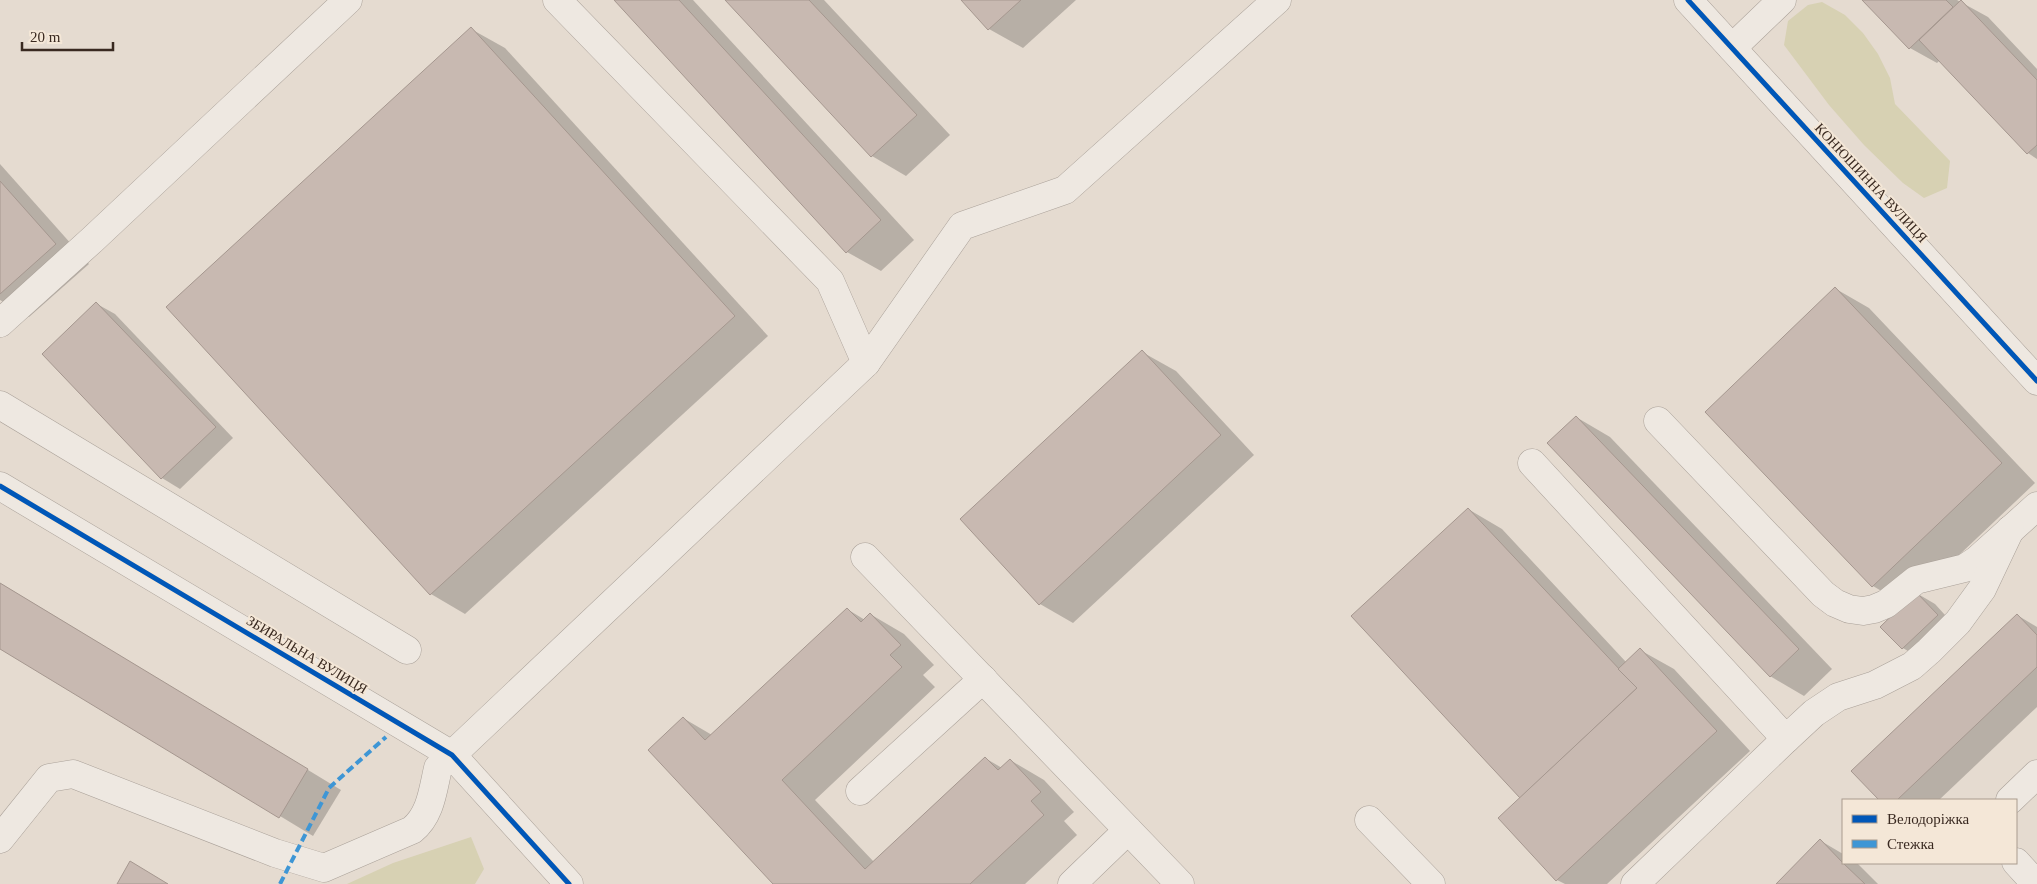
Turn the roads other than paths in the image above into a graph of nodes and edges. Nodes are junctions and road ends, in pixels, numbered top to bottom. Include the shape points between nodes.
1 (348, 0) edge
2 (558, 0) edge
3 (1277, 0) edge
4 (1688, 0) edge
5 (1782, 0) edge
6 (1732, 48) junction
7 (0, 323) edge
8 (866, 363) junction
9 (2037, 381) edge
10 (0, 405) edge
11 (1658, 421) dead end
12 (1532, 463) dead end
13 (0, 486) edge
14 (2037, 506) edge
15 (2010, 530) junction
16 (866, 557) dead end
17 (408, 650) dead end
18 (983, 679) junction
19 (1786, 739) junction
20 (452, 755) junction
21 (2037, 774) edge
22 (860, 791) dead end
23 (2011, 799) edge
24 (1369, 820) dead end
25 (1128, 830) junction
26 (0, 839) edge
27 (2017, 863) edge
28 (569, 884) edge
29 (1072, 884) edge
30 (1180, 884) edge
31 (1431, 884) edge
32 (1635, 884) edge
33 (2036, 884) edge

1 - 7 street
2 - 8 street via 830,281
3 - 8 street via 1066,190 962,226
4 - 6 street, КОНЮШИННА ВУЛИЦЯ
5 - 6 street
6 - 9 street, КОНЮШИННА ВУЛИЦЯ
8 - 20 street
10 - 17 street
11 - 15 street via 1823,594 1835,604 1849,609 1874,609 1886,604 1916,580 1965,568
12 - 19 street
13 - 20 street, ЗБИРАЛЬНА ВУЛИЦЯ
14 - 15 street
15 - 19 street via 1982,589 1958,622 1929,651 1912,666 1875,685 1838,697 1814,713
16 - 18 street
18 - 22 street
18 - 25 street
19 - 32 street
20 - 26 street via 438,768 427,812 417,826 324,868 275,853 73,774 50,778
20 - 28 street, ЗБИРАЛЬНА ВУЛИЦЯ
21 - 23 street
24 - 31 street
25 - 29 street
25 - 30 street
27 - 33 street

